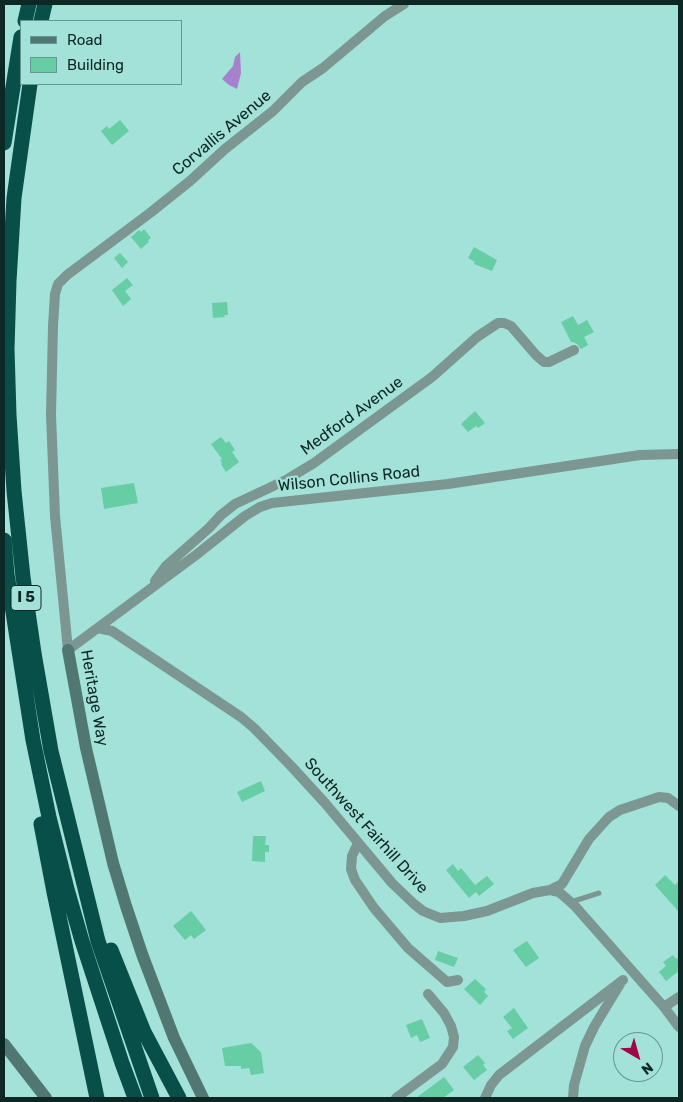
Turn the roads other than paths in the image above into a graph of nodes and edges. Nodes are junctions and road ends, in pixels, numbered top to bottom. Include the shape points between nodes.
1 (29, 4) edge
2 (45, 4) edge
3 (404, 4) edge
4 (25, 20) edge
5 (41, 20) edge
6 (20, 43) edge
7 (30, 85) edge
8 (4, 143) edge
9 (58, 284) joint
10 (574, 350) dead end
11 (679, 454) edge
12 (4, 540) edge
13 (149, 590) junction
14 (98, 628) junction
15 (68, 650) junction
16 (32, 740) junction
17 (679, 806) edge
18 (358, 843) junction
19 (82, 875) junction
20 (550, 890) junction
21 (599, 893) dead end
22 (571, 902) junction
23 (630, 968) junction
24 (458, 980) dead end
25 (623, 980) junction
26 (428, 994) dead end
27 (679, 997) edge
28 (664, 1007) junction
29 (679, 1027) edge
30 (4, 1044) edge
31 (46, 1098) edge
32 (97, 1098) edge
33 (136, 1098) edge
34 (152, 1098) edge
35 (179, 1098) edge
36 (203, 1098) edge
37 (396, 1098) edge
38 (485, 1098) edge
39 (573, 1098) edge

1 - 4 highway
2 - 5 highway
3 - 9 street, Corvallis Avenue via 302,82 183,186
6 - 8 highway
7 - 19 highway, I 5 via 14,198 7,349 9,424 23,577 34,653 51,751
9 - 15 street, Heritage Way via 52,326 52,435 55,516
10 - 13 street, Medford Avenue via 544,362 511,326 498,323 432,377 314,463 282,483 235,504 166,566
11 - 13 street, Wilson Collins Road via 623,457 448,484 272,503 245,516
12 - 16 highway, I 5
13 - 14 street, Wilson Collins Road
14 - 15 street, Wilson Collins Road
14 - 18 street, Southwest Fairhill Drive via 112,631 241,717 292,767
15 - 36 street, Heritage Way via 90,767 113,863 142,954 174,1038
16 - 32 highway via 45,846
16 - 33 highway, I 5 via 66,889 104,1011
17 - 20 street via 668,798 659,797 609,817 589,839 562,884
18 - 20 street, Southwest Fairhill Drive via 414,904 440,918 487,911 533,893
18 - 24 street via 351,869 374,908 408,948 447,982
19 - 34 highway, I 5 via 98,941
19 - 35 highway via 144,1032
20 - 22 street via 559,892
21 - 22 lane
22 - 23 street
23 - 25 street
23 - 28 street
25 - 38 street via 499,1075
25 - 39 street via 585,1046
26 - 37 street via 451,1026 453,1047 442,1064
27 - 28 street
28 - 29 street
30 - 31 street

